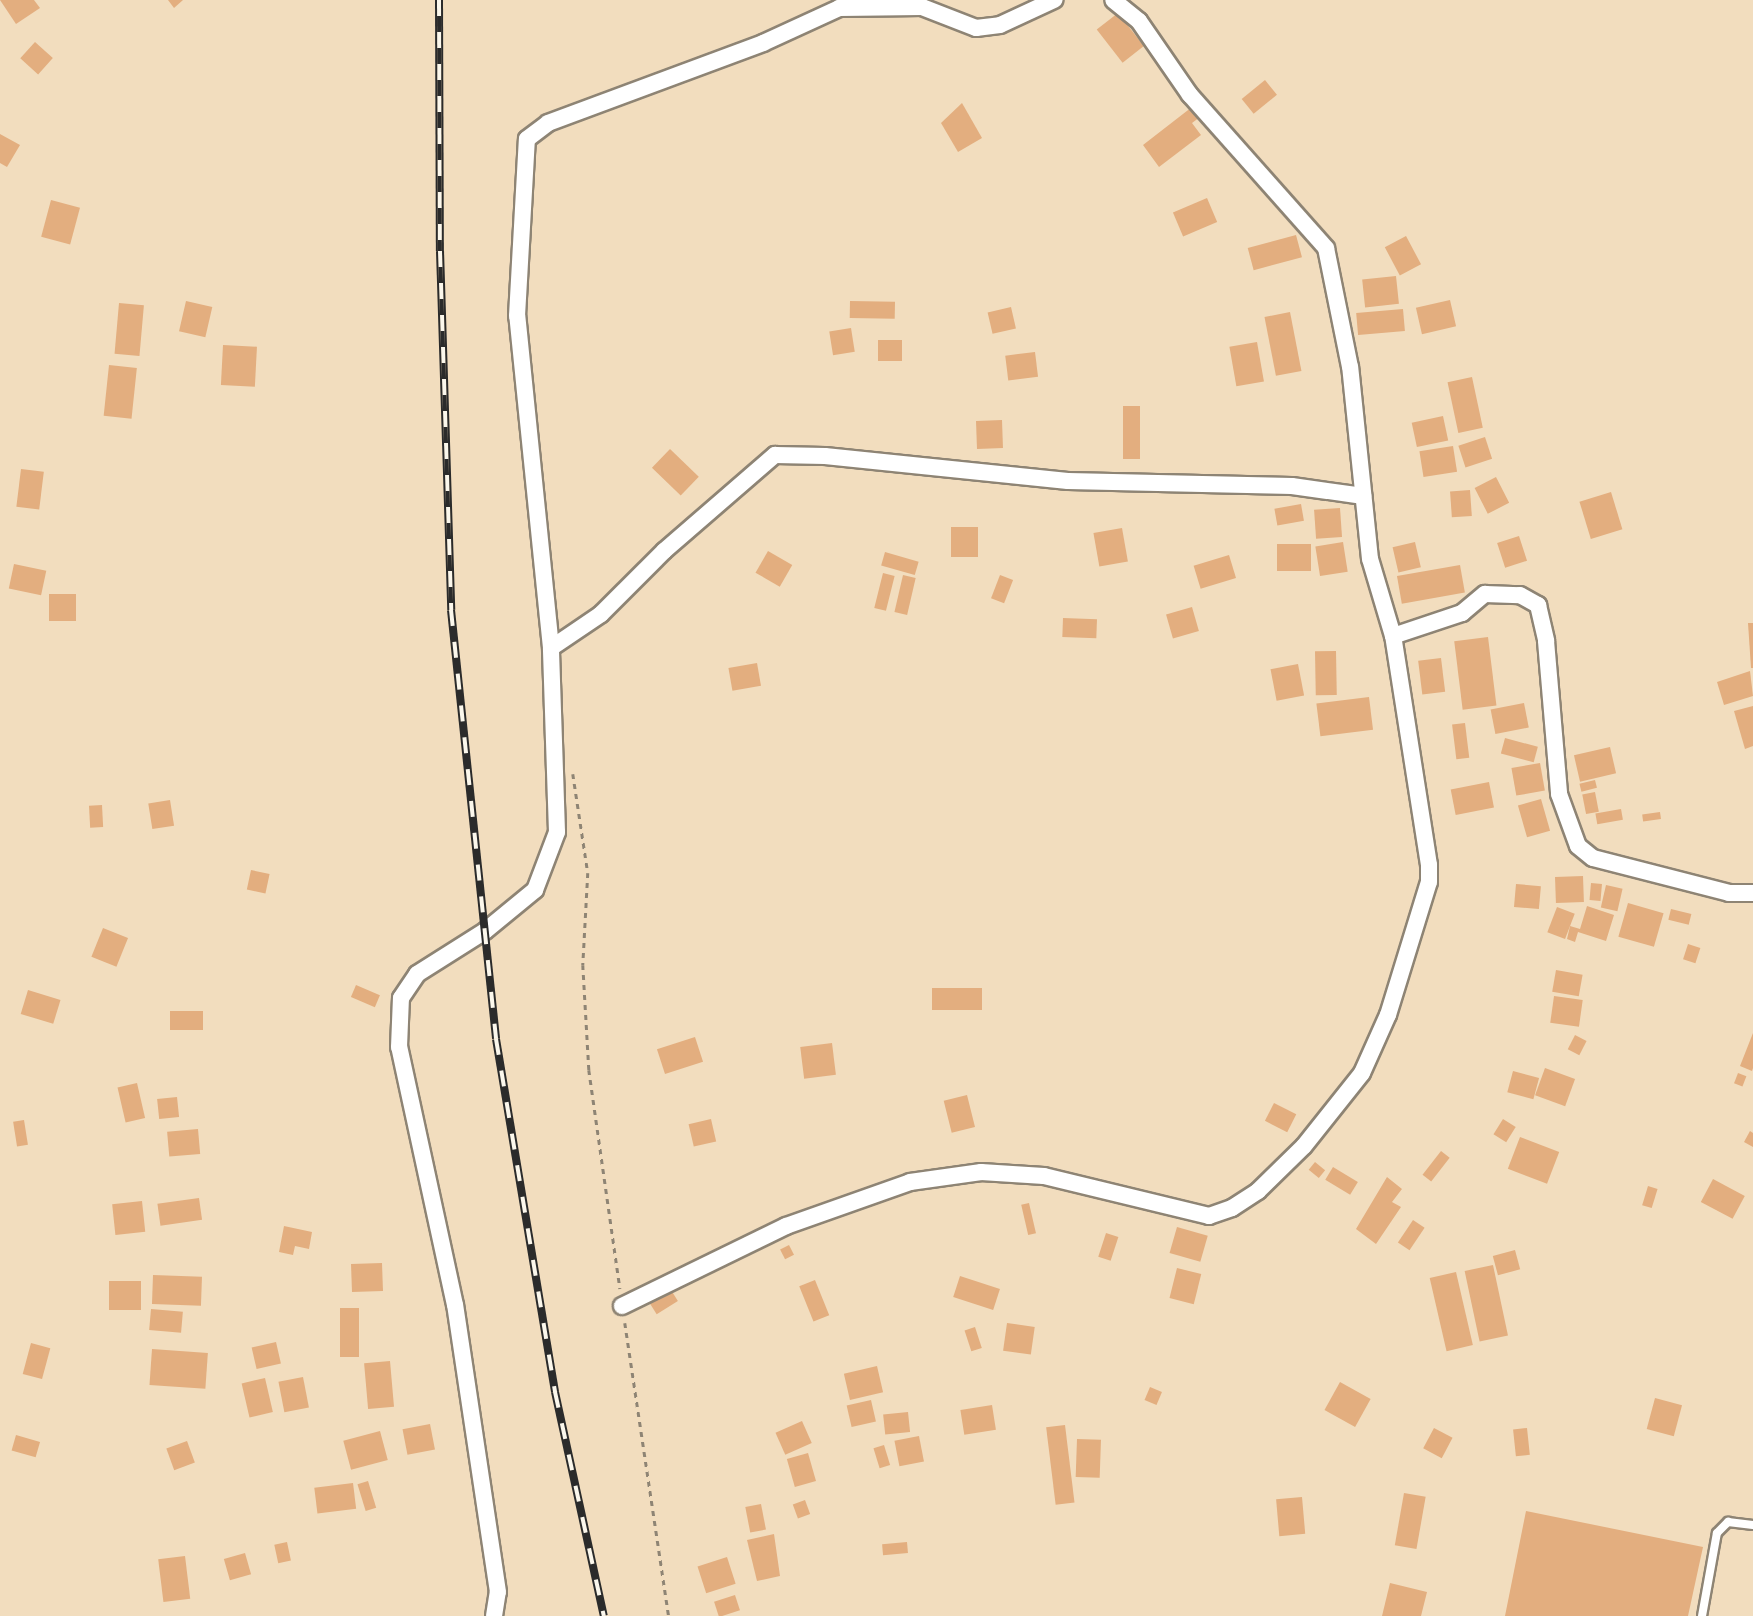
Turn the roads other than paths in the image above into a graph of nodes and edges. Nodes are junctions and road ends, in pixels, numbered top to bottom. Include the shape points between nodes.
1 (1054, 0) edge
2 (1113, 0) edge
3 (1363, 496) junction
4 (1393, 636) junction
5 (551, 648) junction
6 (1753, 893) edge
7 (622, 1306) road end
8 (1753, 1525) edge
9 (494, 1616) edge
10 (1702, 1616) edge

1 - 5 street via 1000,25 976,28 922,7 839,8 764,43 533,132 526,146 517,316
2 - 3 street via 1139,21 1190,94 1326,248 1350,367
3 - 4 street via 1370,559
3 - 5 street via 1292,486 1068,481 775,455 601,614
4 - 6 street via 1462,613 1485,594 1520,595 1538,605 1546,641 1559,794 1578,846 1593,858 1729,893
4 - 7 street via 1429,882 1388,1015 1362,1073 1304,1146 1258,1191 1209,1216 1044,1176 981,1172 911,1182 786,1226
5 - 9 street via 557,832 547,864 535,890 485,930 433,961 417,974 401,998 399,1046 455,1305 498,1592
8 - 10 lane via 1728,1522 1717,1533

